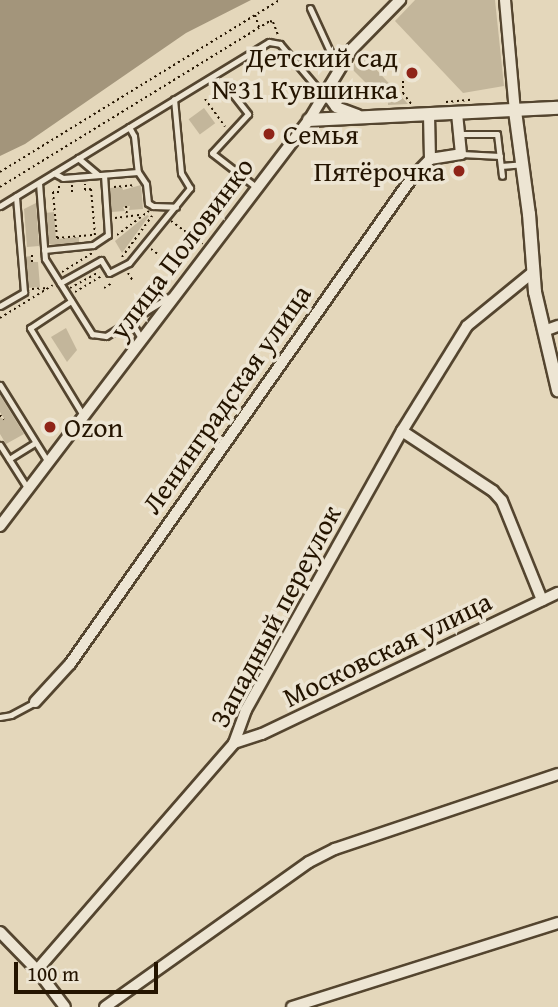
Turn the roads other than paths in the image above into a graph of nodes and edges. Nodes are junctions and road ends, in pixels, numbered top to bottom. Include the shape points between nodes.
1 (400, 0) edge
2 (505, 0) edge
3 (310, 8) dead end
4 (339, 71) junction
5 (231, 92) dead end
6 (325, 94) junction
7 (174, 99) junction
8 (558, 108) edge
9 (425, 111) junction
10 (515, 111) junction
11 (457, 113) junction
12 (373, 117) junction
13 (309, 120) junction
14 (129, 127) junction
15 (459, 134) junction
16 (461, 154) junction
17 (500, 156) junction
18 (78, 158) junction
19 (430, 159) junction
20 (522, 164) junction
21 (501, 166) junction
22 (138, 172) junction
23 (54, 173) junction
24 (101, 175) junction
25 (502, 176) dead end
26 (38, 183) junction
27 (257, 187) junction
28 (16, 196) junction
29 (0, 206) edge
30 (176, 207) junction
31 (44, 252) junction
32 (532, 273) junction
33 (60, 284) junction
34 (174, 294) junction
35 (71, 301) junction
36 (0, 306) edge
37 (131, 321) junction
38 (558, 326) edge
39 (544, 331) junction
40 (141, 338) junction
41 (0, 385) edge
42 (558, 390) edge
43 (83, 415) junction
44 (402, 431) junction
45 (35, 443) junction
46 (0, 445) edge
47 (9, 459) junction
48 (48, 463) junction
49 (28, 489) junction
50 (0, 526) edge
51 (558, 593) edge
52 (542, 600) junction
53 (34, 702) joint
54 (0, 717) edge
55 (234, 743) junction
56 (558, 774) edge
57 (558, 923) edge
58 (0, 932) edge
59 (37, 970) junction
60 (65, 1007) edge
61 (105, 1007) edge
62 (292, 1007) edge

1 - 4 street, улица Половинко via 352,49
2 - 10 street
3 - 4 lane
4 - 6 street, улица Половинко
5 - 27 lane via 248,114 213,155
6 - 7 lane via 278,43 264,44
6 - 12 street via 343,111
6 - 13 street, улица Половинко
7 - 14 lane
7 - 30 lane via 181,173 191,186
8 - 10 street
9 - 11 street
9 - 12 street
9 - 19 street
10 - 11 street
10 - 20 street
11 - 15 street
12 - 13 street
13 - 27 street, улица Половинко
14 - 18 lane
14 - 22 lane via 135,138
15 - 16 street
15 - 17 lane via 497,134
16 - 17 lane
16 - 19 street
17 - 21 lane
18 - 23 lane
18 - 24 lane
19 - 53 street, Ленинградская улица via 411,179 70,664
20 - 21 lane
20 - 32 street
21 - 25 lane
22 - 24 lane
22 - 30 lane via 146,184 149,204
23 - 24 lane via 63,178
23 - 26 lane
24 - 31 lane via 108,234 95,244
26 - 28 lane
26 - 31 lane
27 - 34 street, улица Половинко
28 - 29 lane
28 - 36 lane via 24,290 23,295
30 - 33 lane via 129,263 107,270 101,260
31 - 33 lane
32 - 39 street
32 - 44 street, Западный переулок via 467,326
33 - 35 lane
34 - 37 lane
34 - 40 street, улица Половинко
35 - 37 lane via 97,336 106,336
35 - 43 lane via 30,328
37 - 40 lane
38 - 39 street
39 - 42 street
40 - 43 street, улица Половинко
41 - 45 lane
43 - 48 street, улица Половинко
44 - 52 street via 502,501
44 - 55 street, Западный переулок via 246,710
45 - 47 lane
45 - 48 lane
46 - 47 lane
47 - 49 lane
48 - 49 street, улица Половинко
49 - 50 street, улица Половинко
51 - 52 street, Московская улица
52 - 55 street, Московская улица via 262,734
53 - 54 lane
55 - 59 street, Западный переулок
56 - 61 street via 326,853
57 - 62 street
58 - 59 street
59 - 60 street

